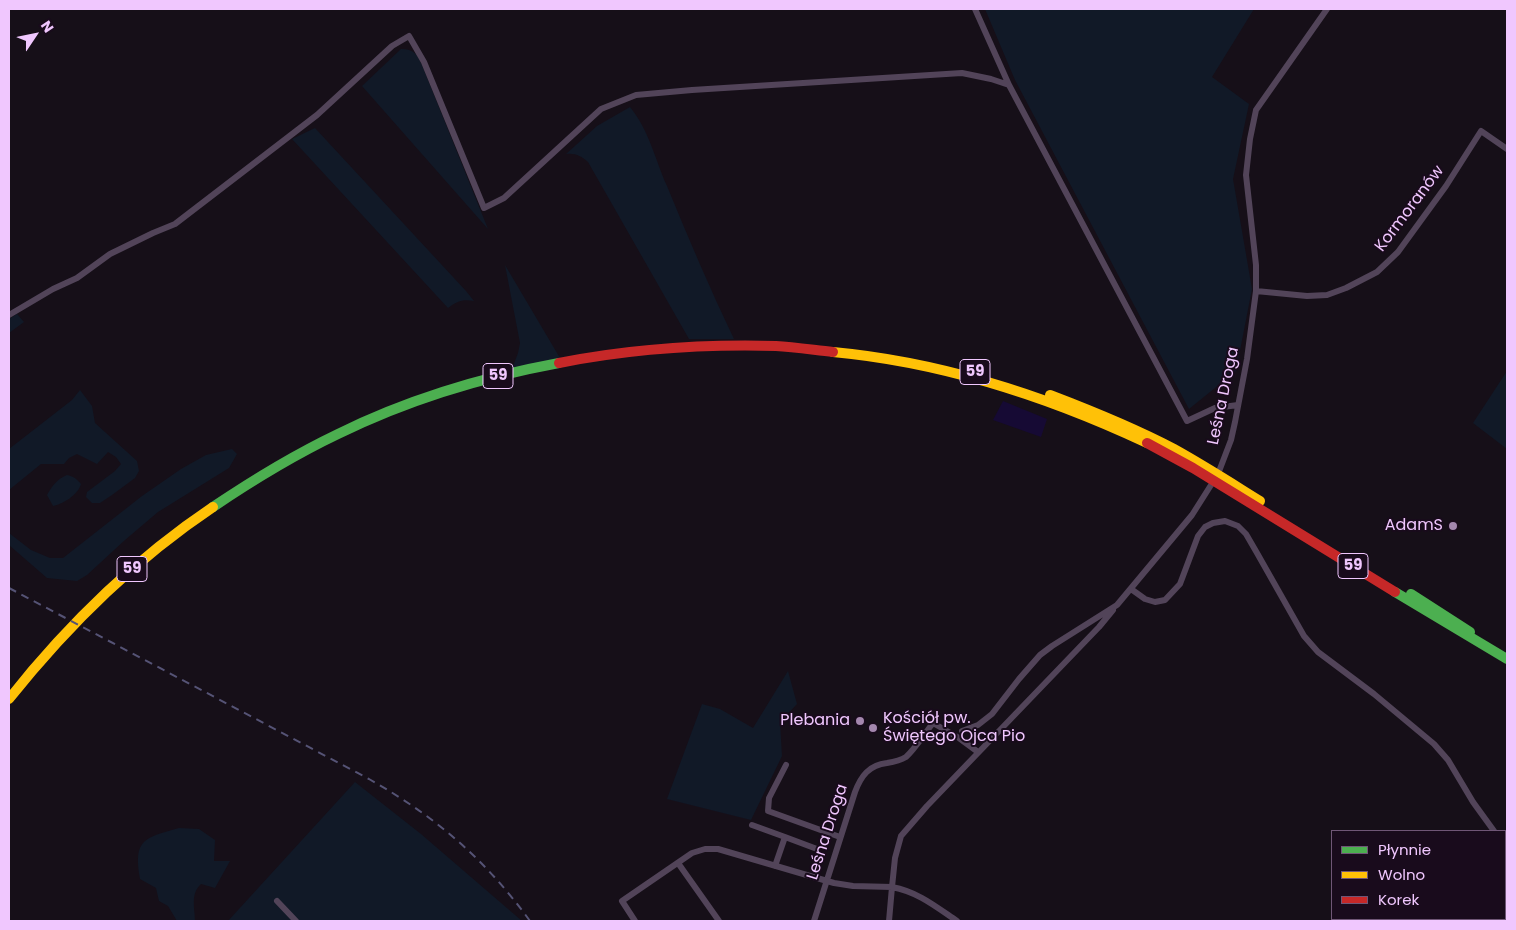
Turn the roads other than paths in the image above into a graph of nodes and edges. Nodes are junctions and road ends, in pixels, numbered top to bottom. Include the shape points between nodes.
1 (974, 9) edge
2 (1327, 9) edge
3 (1009, 85) junction
4 (1507, 149) edge
5 (1256, 291) junction
6 (9, 315) edge
7 (1238, 405) junction
8 (1216, 478) junction
9 (1131, 589) junction
10 (1117, 605) junction
11 (1507, 659) edge
12 (9, 699) edge
13 (962, 731) dead end
14 (978, 752) junction
15 (786, 765) dead end
16 (752, 825) dead end
17 (1493, 830) edge
18 (785, 837) junction
19 (840, 837) junction
20 (818, 849) dead end
21 (678, 863) junction
22 (775, 866) junction
23 (826, 881) junction
24 (892, 887) junction
25 (276, 901) dead end
26 (296, 921) edge
27 (634, 921) edge
28 (719, 921) edge
29 (814, 921) edge
30 (889, 921) edge
31 (957, 921) edge

1 - 3 street
2 - 5 street, Leśna Droga via 1256,110 1246,175
3 - 6 street via 962,73 636,95 602,109 504,198 484,208 424,62 409,36 392,46 317,115 175,224 110,254 77,278
3 - 7 street via 1187,421 1215,408
4 - 5 street, Kormoranów via 1481,131 1398,252 1377,272 1327,295
5 - 7 street, Leśna Droga
7 - 8 street, Leśna Droga via 1231,440
8 - 9 street, Leśna Droga via 1192,515
8 - 11 main road, 59 via 1458,622
8 - 12 main road, 59 via 1078,413 984,381 898,360 818,348 733,345 678,346 588,357 517,371 436,395 354,426 278,466 191,522 140,562 69,628
9 - 10 street, Leśna Droga
9 - 17 street via 1150,601 1165,600 1180,584 1204,528 1213,522 1225,521 1238,526 1246,534 1304,636 1318,652 1434,744
10 - 13 street, Leśna Droga via 1052,646 1019,679 992,714 978,725
10 - 14 street
14 - 19 street, Leśna Droga via 933,723 906,756 877,765 863,775
14 - 24 street via 901,836
15 - 19 street via 769,798 768,812
16 - 18 street
18 - 20 street
18 - 22 street
19 - 23 street, Leśna Droga
21 - 22 street via 692,853 718,849
21 - 27 street via 622,902
21 - 28 street
22 - 23 street
23 - 24 street via 853,886
23 - 29 street, Leśna Droga
24 - 30 street
24 - 31 street via 920,896
25 - 26 street

